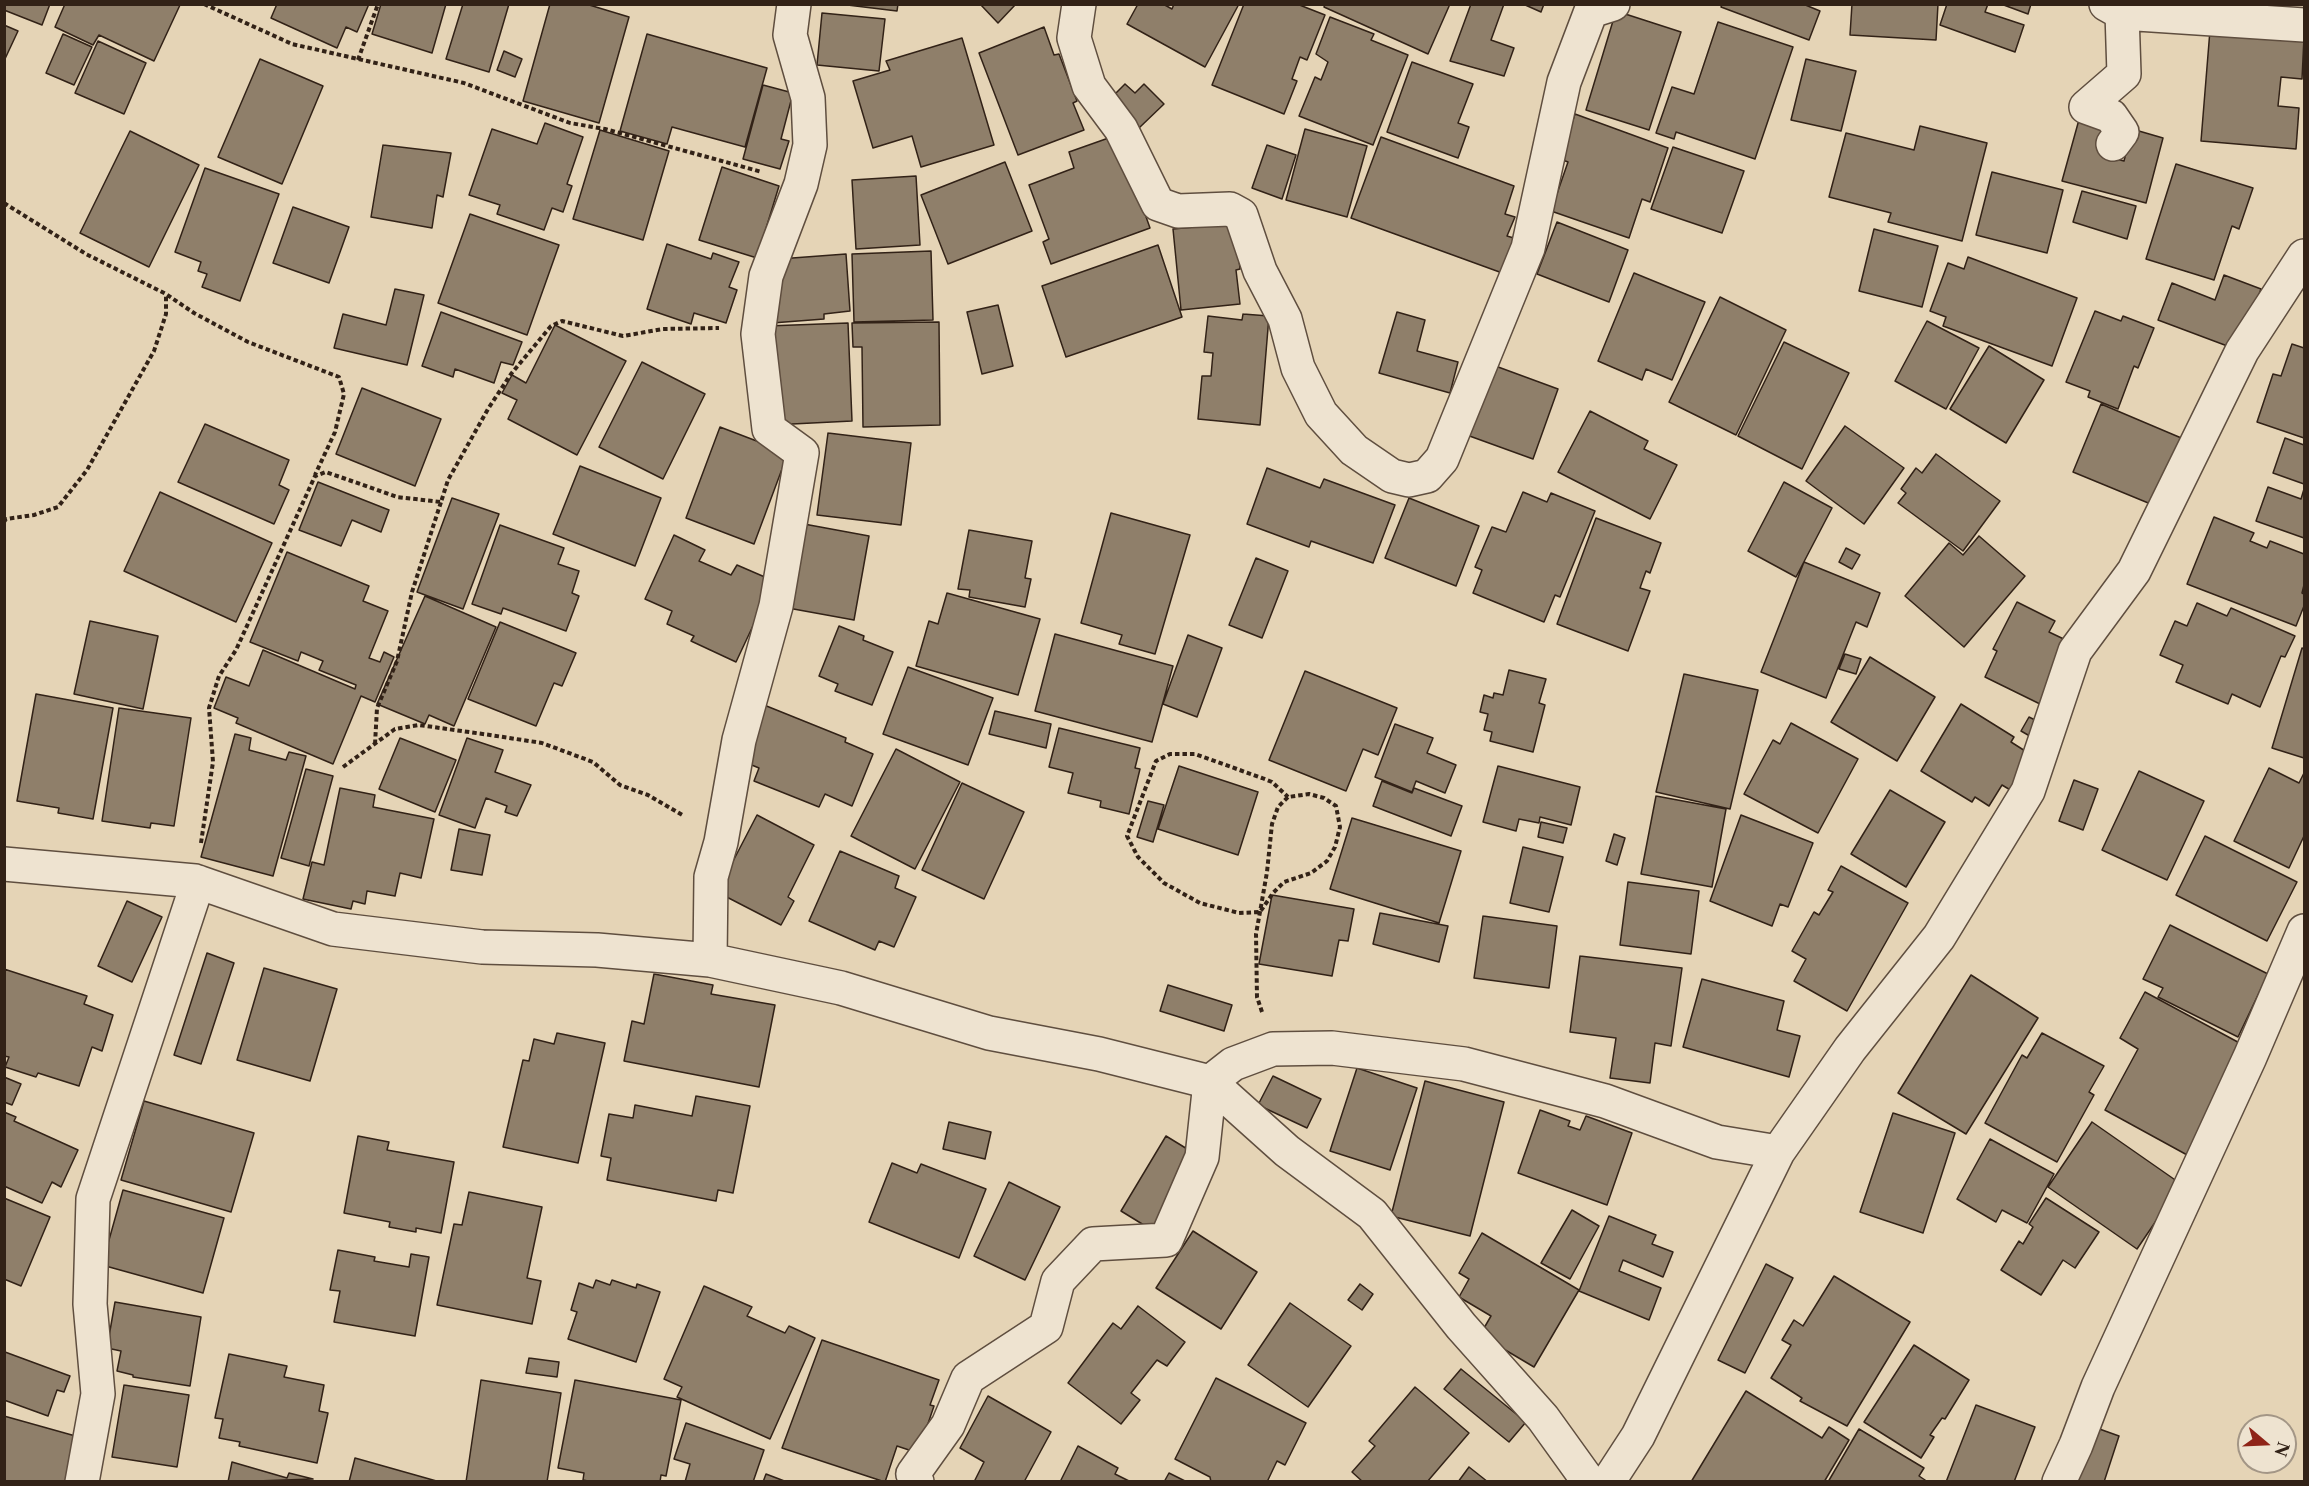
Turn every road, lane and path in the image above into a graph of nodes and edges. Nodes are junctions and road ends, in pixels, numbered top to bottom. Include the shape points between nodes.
1 (204, 4) edge
2 (378, 4) edge
3 (794, 4) edge
4 (1078, 4) edge
5 (1613, 4) edge
6 (2114, 9) edge
7 (2304, 25) edge
8 (358, 60) junction
9 (2113, 144) dead end
10 (801, 184) junction
11 (4, 203) edge
12 (2304, 256) edge
13 (166, 294) junction
14 (758, 334) junction
15 (315, 476) junction
16 (441, 502) junction
17 (4, 522) edge
18 (375, 744) junction
19 (343, 767) dead end
20 (1288, 796) junction
21 (721, 842) junction
22 (4, 864) edge
23 (196, 882) junction
24 (1260, 912) junction
25 (2304, 931) edge
26 (711, 960) junction
27 (1273, 1049) junction
28 (1210, 1082) junction
29 (1778, 1152) junction
30 (82, 1482) edge
31 (916, 1482) edge
32 (1589, 1482) edge
33 (1608, 1482) edge
34 (2059, 1482) edge

1 - 8 path via 292,44
2 - 8 path
3 - 10 street via 790,35 808,98 810,145
4 - 5 street via 1074,38 1089,86 1121,129 1158,204 1178,211 1230,209 1241,215 1260,271 1285,319 1298,368 1321,414 1354,450 1392,476 1409,480 1427,476 1442,459 1528,248 1564,82 1591,11
6 - 7 street
6 - 9 street via 2124,74 2086,107 2111,116 2122,132
8 - 10 path via 464,83 570,123 605,129
10 - 14 street via 766,276
11 - 13 path via 86,254
12 - 29 street via 2242,351 2134,571 2075,651 2028,791 1938,937 1850,1049
13 - 15 path via 248,342 339,377 344,394 335,432
13 - 17 path via 166,314 154,351 87,470 58,507
14 - 16 path via 706,328 663,329 623,336 562,321 551,326 488,409 448,480
14 - 21 street via 769,429 802,453 776,606 739,740
15 - 16 path via 326,472 397,497
15 - 23 path via 236,650 219,676 209,708 213,762
16 - 18 path via 412,592 397,661 377,708
18 - 19 path
18 - 21 path via 395,729 419,726 542,743 594,762 620,785 648,795
20 - 24 path via 1278,807 1272,824
20 - 24 path via 1309,794 1336,806 1340,827 1335,848 1327,861 1311,873 1284,882
20 - 24 path via 1262,778 1195,754 1170,753 1156,761 1132,817 1128,836 1138,857 1164,883 1200,903 1239,913
21 - 26 street via 711,876
22 - 23 street
23 - 26 street via 333,930 482,948 597,950
23 - 30 street via 93,1199 90,1304 98,1394
24 - 27 path via 1256,934 1257,997
25 - 34 street
26 - 28 street via 841,988 989,1033 1099,1054
27 - 28 street via 1233,1064
27 - 29 street via 1332,1048 1464,1064 1605,1101 1717,1142
28 - 31 street via 1202,1157 1166,1240 1093,1244 1058,1281 1046,1327 968,1378 948,1425 913,1473
28 - 32 street via 1287,1151 1372,1214 1461,1326 1544,1418
29 - 33 street via 1638,1436

